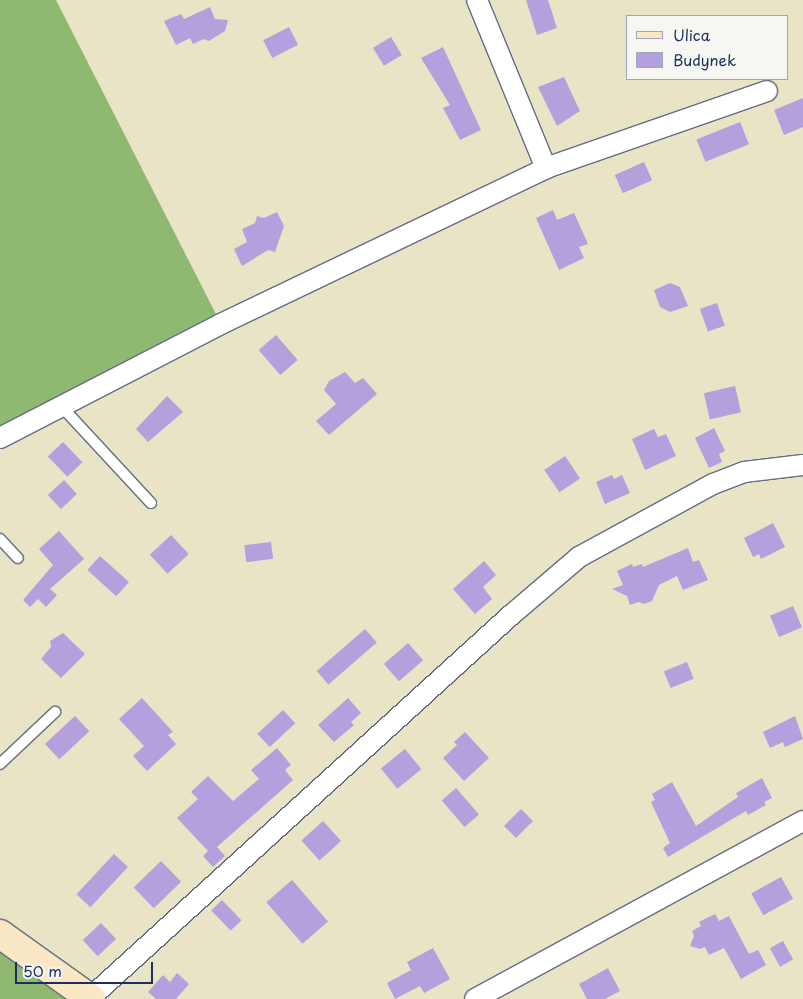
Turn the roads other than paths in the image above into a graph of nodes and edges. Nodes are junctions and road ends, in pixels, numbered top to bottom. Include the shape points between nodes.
1 (477, 0) edge
2 (767, 91) dead end
3 (546, 168) junction
4 (62, 407) junction
5 (0, 438) edge
6 (803, 465) edge
7 (152, 503) dead end
8 (0, 539) edge
9 (18, 558) dead end
10 (55, 712) dead end
11 (0, 764) edge
12 (803, 821) edge
13 (0, 934) edge
14 (90, 999) edge
15 (476, 999) edge

1 - 3 street
2 - 3 street
3 - 4 street via 222,324
4 - 5 street
4 - 7 lane
6 - 14 street via 744,472 713,484 579,557
8 - 9 lane
10 - 11 lane
12 - 15 street
13 - 14 street

